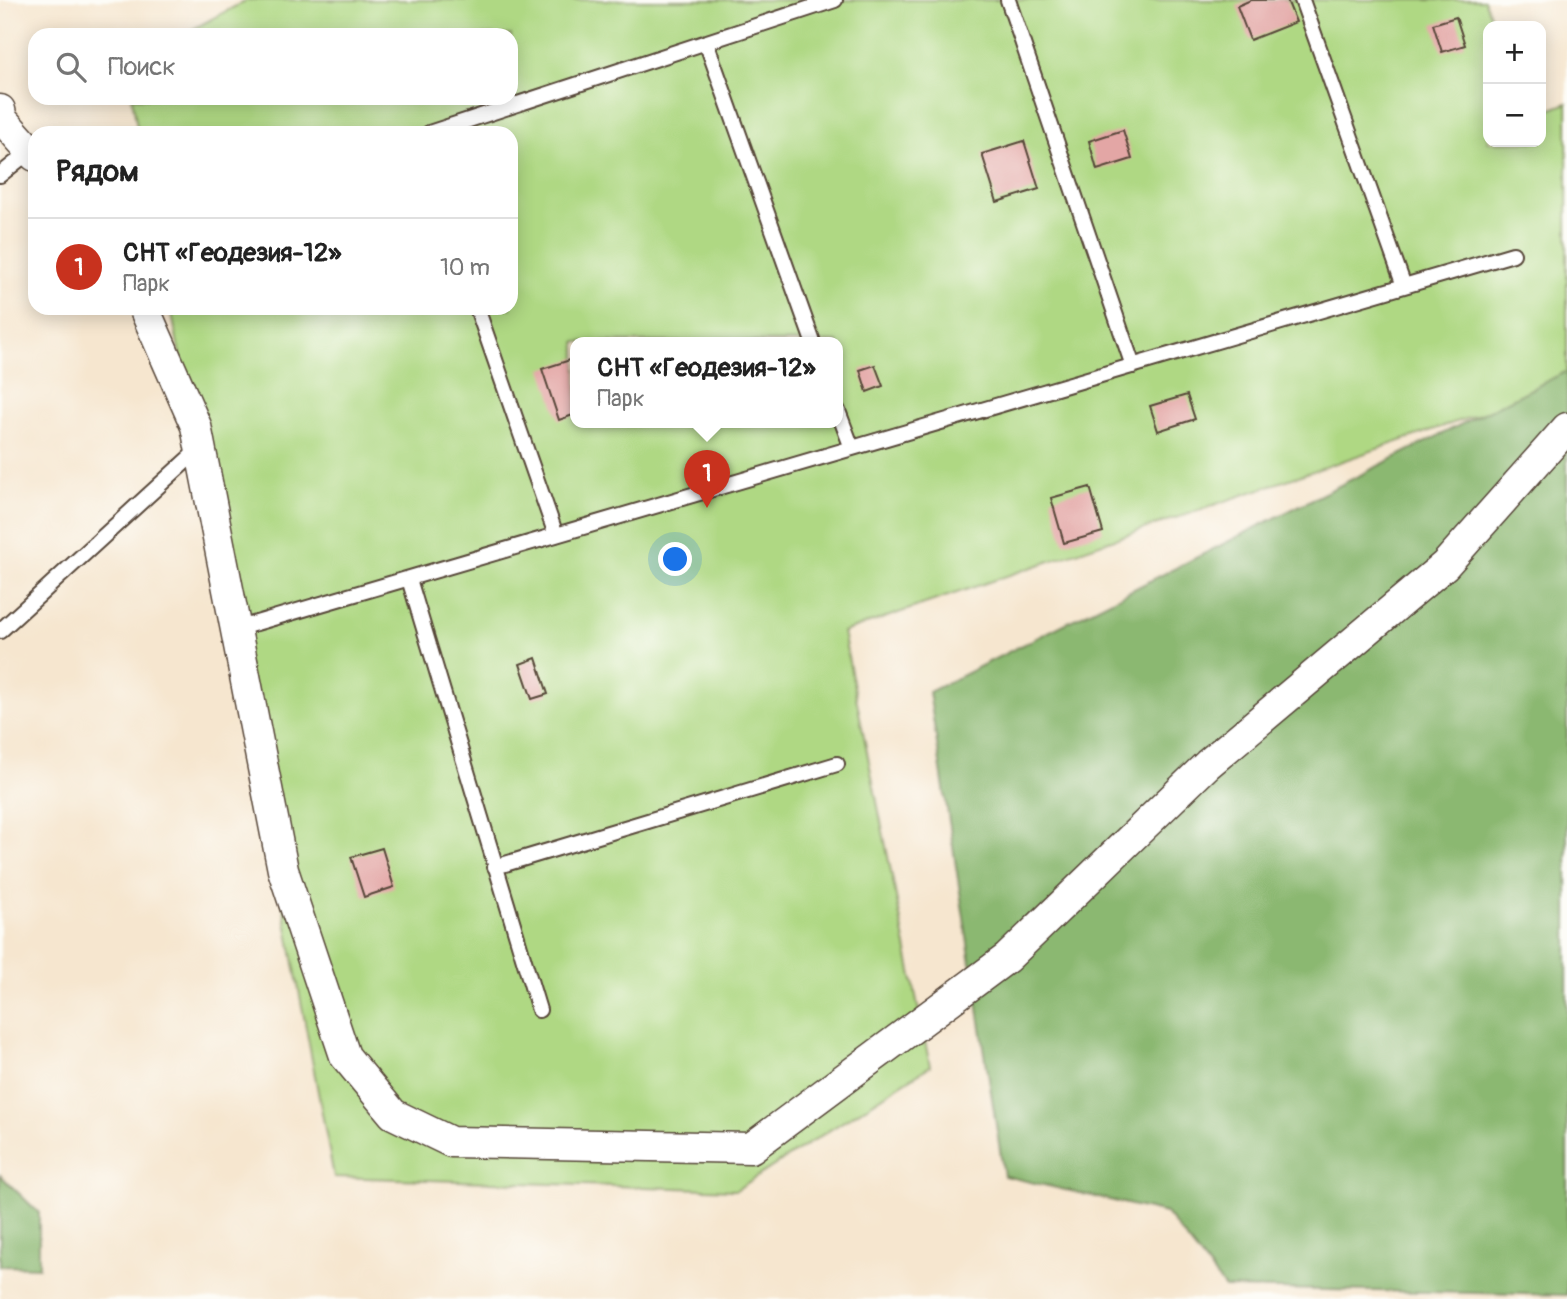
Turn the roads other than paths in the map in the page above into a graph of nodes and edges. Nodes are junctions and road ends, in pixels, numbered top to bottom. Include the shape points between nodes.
1 (835, 0) edge
2 (1009, 0) edge
3 (1302, 0) edge
4 (706, 43) junction
5 (518, 104) edge
6 (515, 105) edge
7 (0, 110) edge
8 (451, 126) edge
9 (28, 148) edge
10 (28, 157) edge
11 (0, 175) edge
12 (1513, 254) dead end
13 (1404, 286) junction
14 (147, 315) edge
15 (479, 315) edge
16 (811, 337) edge
17 (1133, 366) junction
18 (843, 424) edge
19 (1567, 428) edge
20 (200, 448) junction
21 (852, 448) junction
22 (556, 535) junction
23 (409, 579) junction
24 (236, 629) junction
25 (0, 631) edge
26 (837, 764) dead end
27 (495, 867) junction
28 (539, 1010) dead end

1 - 4 lane
2 - 17 lane
3 - 13 lane
4 - 5 lane
4 - 16 lane
6 - 8 lane
7 - 9 street via 2,119
10 - 11 lane
12 - 13 lane
13 - 17 lane
14 - 20 street
15 - 22 lane
17 - 21 lane
18 - 21 lane
19 - 24 street via 1445,565 1208,764 1007,958 751,1148 452,1142 393,1114 345,1056 283,870
20 - 24 street
20 - 25 lane
21 - 22 lane
22 - 23 lane
23 - 24 lane
23 - 27 lane
26 - 27 lane
27 - 28 lane

